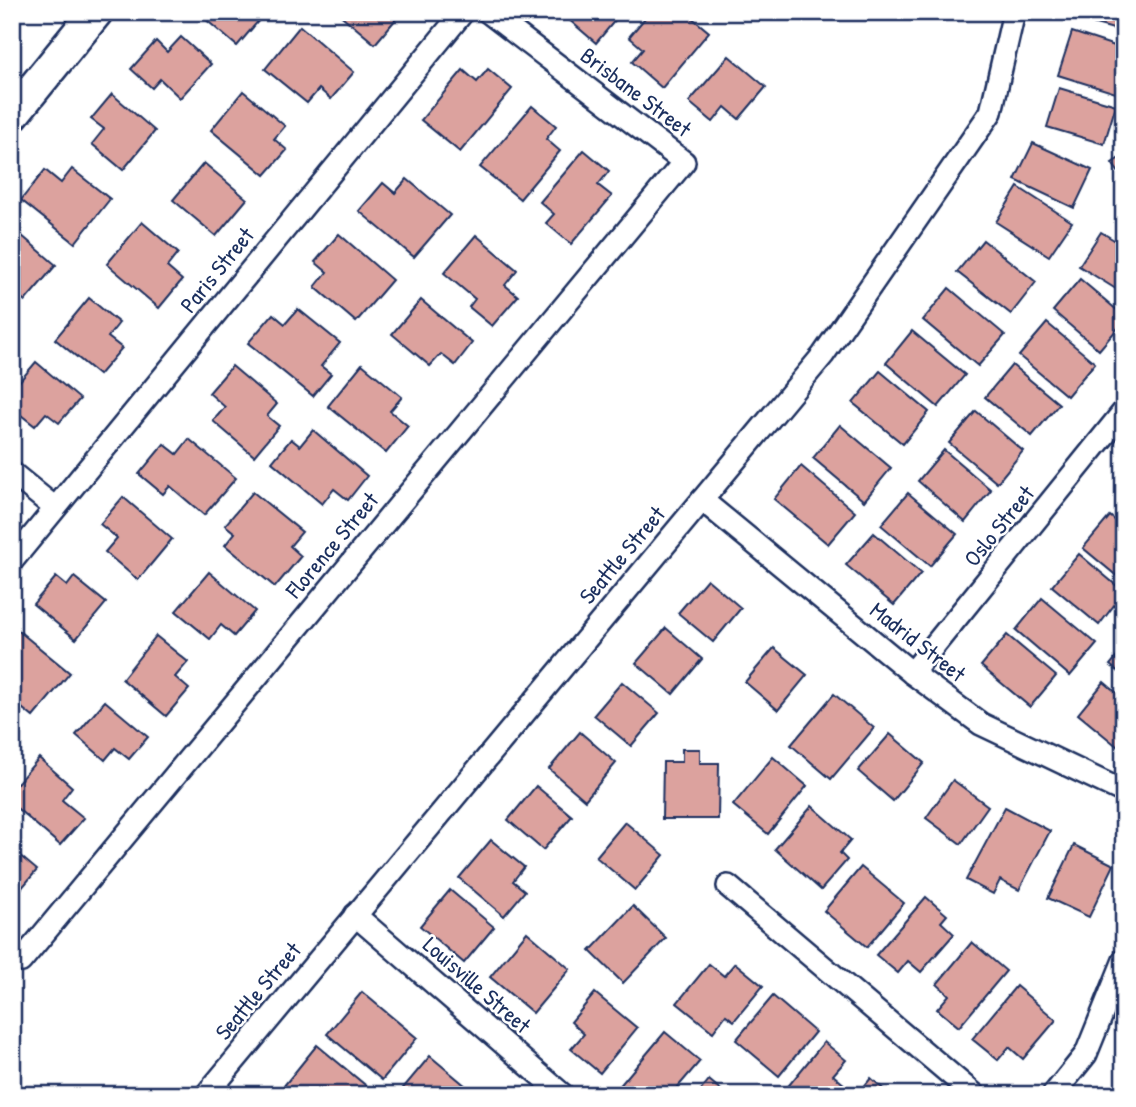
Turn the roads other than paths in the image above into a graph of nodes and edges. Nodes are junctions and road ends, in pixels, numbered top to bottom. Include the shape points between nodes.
1 (96, 12) edge
2 (463, 12) edge
3 (488, 12) edge
4 (1014, 12) edge
5 (12, 116) edge
6 (684, 162) joint
7 (1124, 411) edge
8 (12, 473) edge
9 (702, 500) junction
10 (55, 508) junction
11 (12, 561) edge
12 (912, 673) junction
13 (1124, 792) edge
14 (728, 886) dead end
15 (355, 915) junction
16 (17, 960) edge
17 (1124, 960) edge
18 (206, 1095) edge
19 (564, 1095) edge
20 (975, 1095) edge
21 (1053, 1095) edge

1 - 5 main road
2 - 10 street, Paris Street
3 - 6 street, Brisbane Street
4 - 9 street, Seattle Street via 991,112 823,355
6 - 16 street, Florence Street
7 - 12 street, Oslo Street
8 - 10 street
9 - 12 street, Madrid Street
9 - 15 street, Seattle Street
10 - 11 street, Paris Street
12 - 13 street, Madrid Street via 981,724
14 - 20 street
15 - 18 street, Seattle Street
15 - 19 street, Louisville Street
17 - 21 street via 1086,1054

